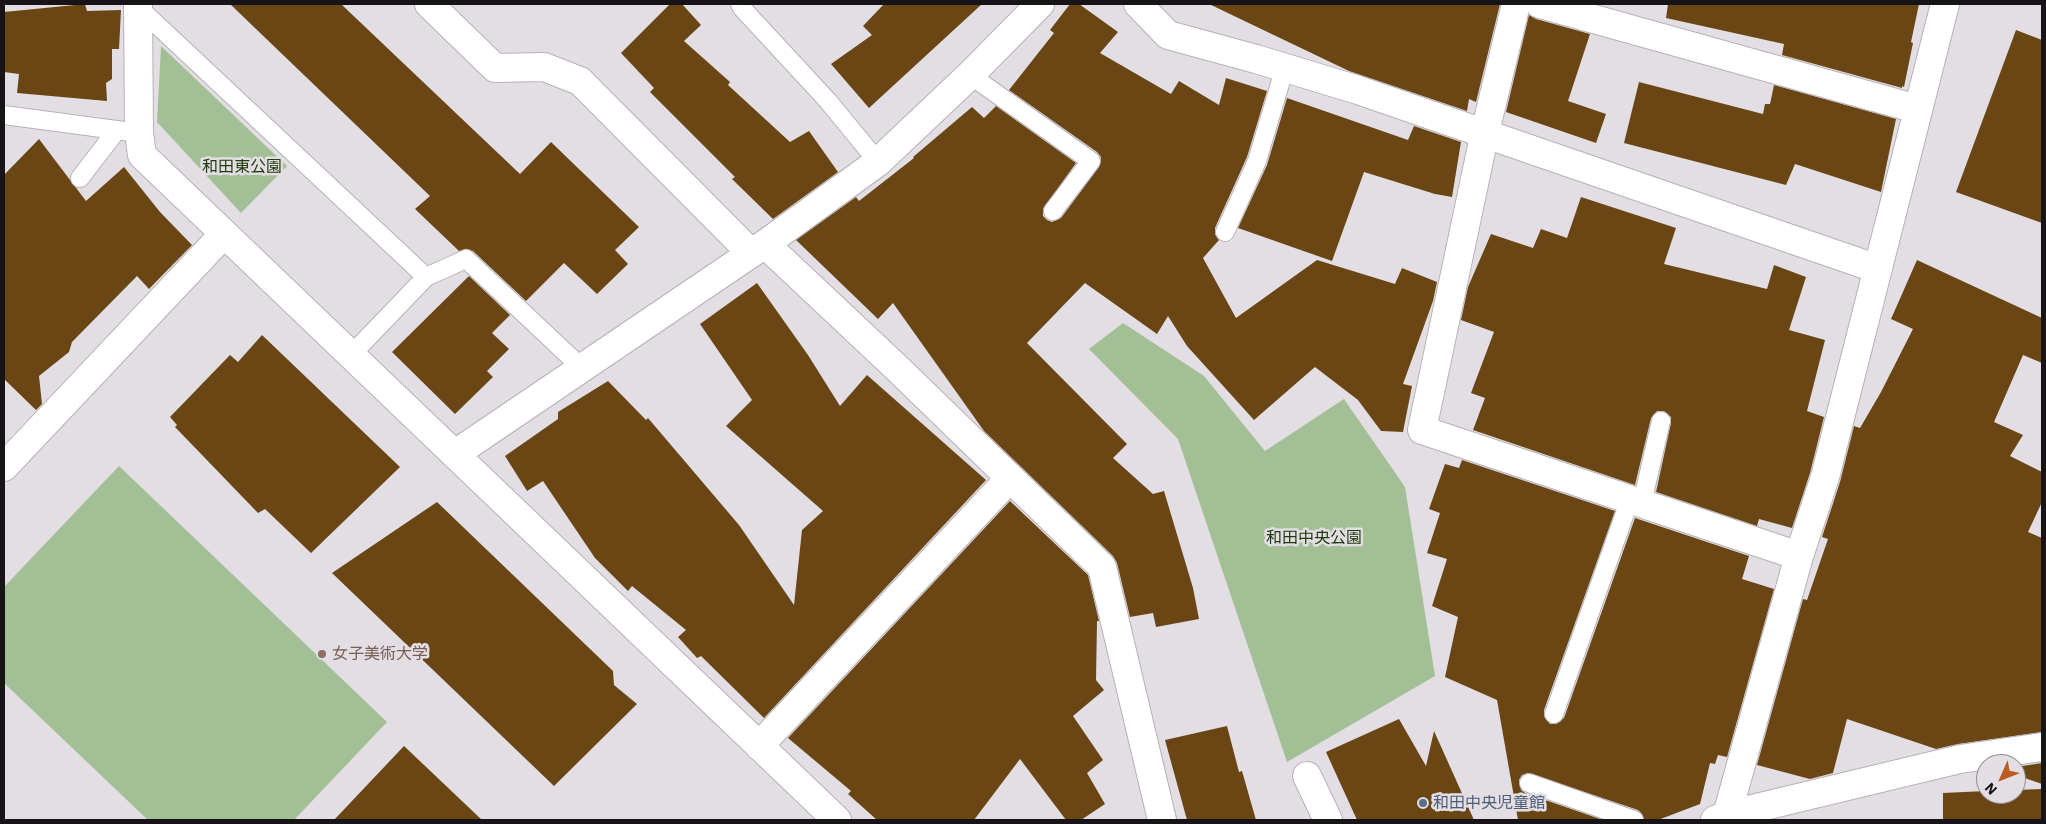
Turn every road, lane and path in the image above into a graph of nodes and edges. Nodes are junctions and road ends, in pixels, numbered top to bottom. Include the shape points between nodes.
1 (429, 4) edge
2 (740, 4) edge
3 (1040, 4) edge
4 (1138, 4) edge
5 (1516, 4) edge
6 (1540, 4) edge
7 (1945, 4) edge
8 (138, 6) edge
9 (1285, 68) junction
10 (970, 75) junction
11 (1917, 109) junction
12 (4, 115) edge
13 (128, 131) junction
14 (1484, 132) junction
15 (878, 162) junction
16 (80, 178) dead end
17 (1053, 211) dead end
18 (1225, 232) dead end
19 (223, 235) junction
20 (758, 249) junction
21 (1878, 269) junction
22 (426, 277) junction
23 (351, 355) junction
24 (582, 368) junction
25 (1661, 421) dead end
26 (455, 454) junction
27 (4, 467) edge
28 (1010, 478) junction
29 (1636, 501) junction
30 (1799, 556) junction
31 (1554, 714) dead end
32 (759, 746) junction
33 (2042, 746) edge
34 (1307, 776) dead end
35 (1529, 783) dead end
36 (1721, 818) edge
37 (837, 820) edge
38 (1162, 820) edge
39 (1328, 820) edge
40 (1634, 820) edge

1 - 20 street via 495,68 544,67 580,82
2 - 15 lane
3 - 10 street
4 - 9 street via 1168,35
5 - 14 street
6 - 11 street
7 - 11 street
8 - 13 street
8 - 22 lane
9 - 14 street
9 - 18 lane via 1257,161
10 - 15 street
10 - 17 lane via 1091,160
11 - 21 street
12 - 13 lane
13 - 16 lane
13 - 19 street via 142,156
14 - 21 street
14 - 29 street via 1422,430
15 - 20 street
19 - 23 street
19 - 27 street
20 - 24 street
20 - 28 street via 898,369
21 - 30 street via 1825,477
22 - 23 lane
22 - 24 lane via 466,259
23 - 26 street
24 - 26 street
25 - 29 lane
26 - 32 street
28 - 32 street
28 - 38 street via 1102,567
29 - 30 street
29 - 31 lane
30 - 36 street
32 - 37 street
33 - 36 street via 1960,759
34 - 39 street
35 - 40 lane

